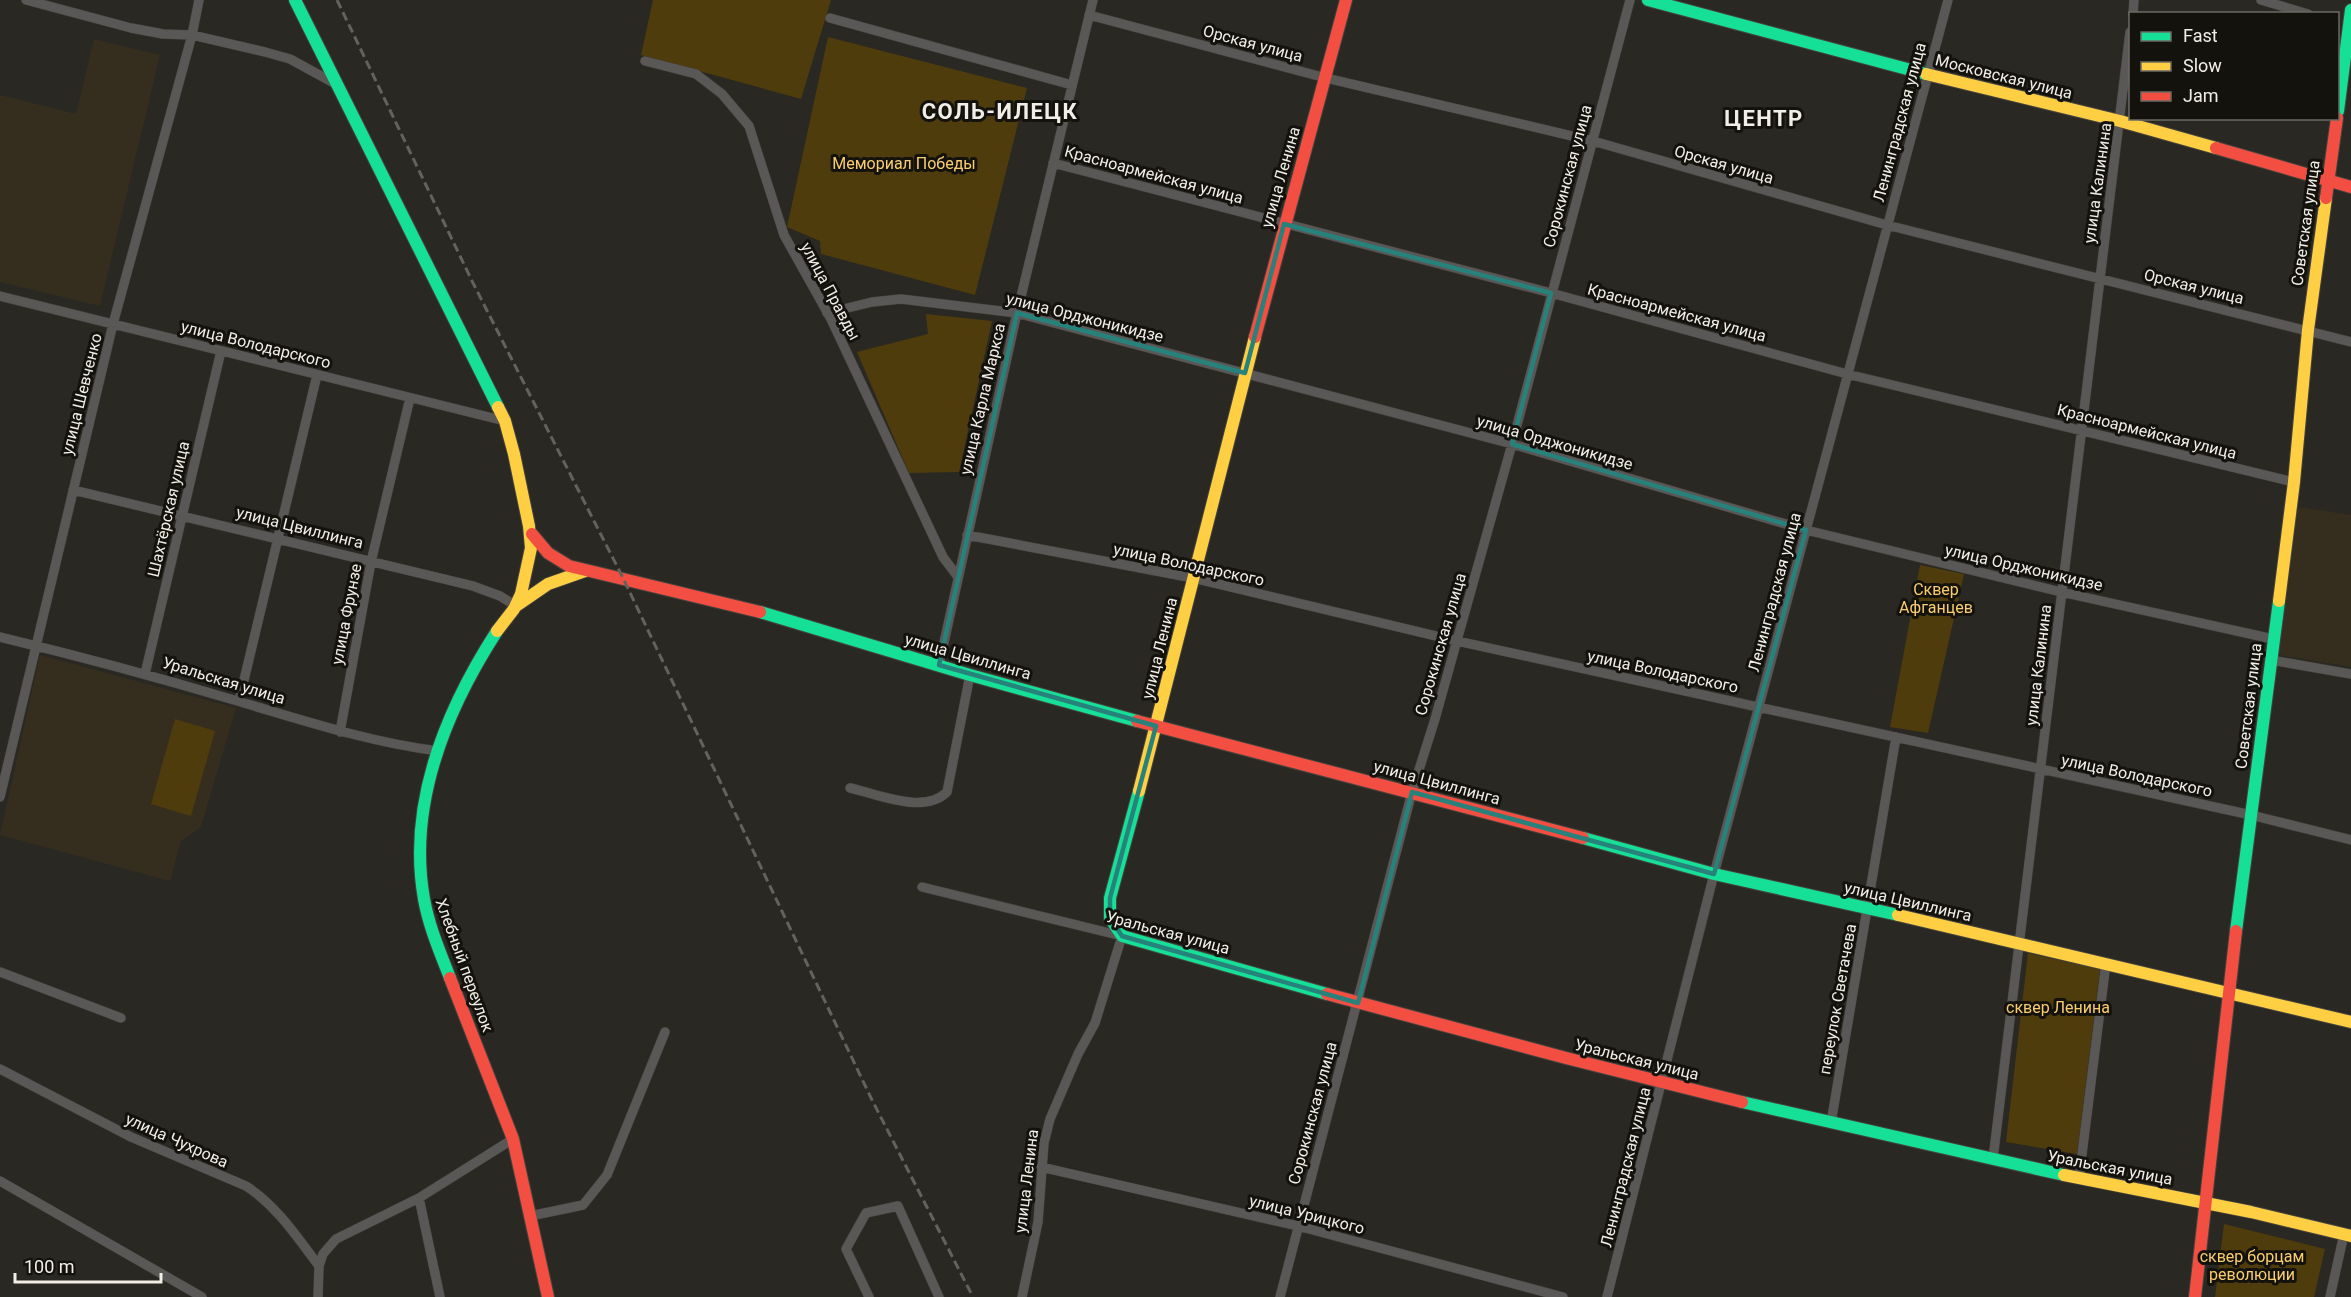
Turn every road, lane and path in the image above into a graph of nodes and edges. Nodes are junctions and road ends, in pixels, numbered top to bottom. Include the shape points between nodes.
1 (26, 0) edge
2 (199, 0) edge
3 (295, 0) edge
4 (1093, 0) edge
5 (1346, 0) edge
6 (1630, 0) edge
7 (1648, 0) edge
8 (1948, 0) edge
9 (2261, 0) edge
10 (2351, 10) edge
11 (2301, 12) edge
12 (1089, 15) junction
13 (831, 18) dead end
14 (2346, 24) edge
15 (192, 35) junction
16 (2129, 41) edge
17 (645, 61) dead end
18 (1926, 74) junction
19 (1326, 78) junction
20 (334, 82) junction
21 (1072, 85) junction
22 (2339, 92) edge
23 (2337, 120) edge
24 (2120, 121) junction
25 (1593, 141) junction
26 (1053, 163) junction
27 (2328, 181) junction
28 (2351, 187) edge
29 (1284, 224) junction
30 (1887, 225) junction
31 (2099, 278) junction
32 (1551, 293) junction
33 (0, 296) edge
34 (1017, 313) junction
35 (827, 314) junction
36 (113, 324) junction
37 (2308, 330) junction
38 (2351, 342) edge
39 (221, 351) junction
40 (1245, 373) junction
41 (1847, 374) junction
42 (317, 375) junction
43 (411, 398) junction
44 (506, 421) junction
45 (2082, 431) junction
46 (1512, 444) junction
47 (2294, 482) junction
48 (73, 489) junction
49 (182, 514) junction
50 (1806, 530) junction
51 (532, 534) junction
52 (967, 535) junction
53 (278, 539) junction
54 (371, 562) junction
55 (586, 571) junction
56 (958, 577) junction
57 (1193, 578) junction
58 (2061, 592) junction
59 (516, 606) junction
60 (0, 637) edge
61 (2273, 639) junction
62 (1457, 641) junction
63 (35, 645) junction
64 (2271, 660) junction
65 (939, 665) junction
66 (145, 674) junction
67 (2351, 674) edge
68 (970, 675) junction
69 (239, 701) junction
70 (1760, 707) junction
71 (1156, 726) junction
72 (340, 732) junction
73 (1896, 737) junction
74 (438, 752) junction
75 (2041, 769) junction
76 (850, 788) dead end
77 (1412, 792) junction
78 (0, 797) edge
79 (2251, 815) junction
80 (2351, 840) edge
81 (1714, 874) junction
82 (922, 887) dead end
83 (1868, 908) junction
84 (1122, 936) junction
85 (2021, 945) junction
86 (2106, 963) junction
87 (0, 972) edge
88 (2228, 993) junction
89 (1358, 1003) junction
90 (122, 1018) dead end
91 (2351, 1022) edge
92 (664, 1032) dead end
93 (0, 1069) edge
94 (1662, 1082) junction
95 (1831, 1123) junction
96 (513, 1139) junction
97 (1994, 1159) junction
98 (1041, 1167) junction
99 (2079, 1178) junction
100 (0, 1180) edge
101 (419, 1198) junction
102 (2204, 1203) junction
103 (530, 1216) junction
104 (1298, 1226) junction
105 (2347, 1235) edge
106 (319, 1266) junction
107 (202, 1297) edge
108 (318, 1297) edge
109 (440, 1297) edge
110 (548, 1297) edge
111 (869, 1297) edge
112 (939, 1297) edge
113 (1022, 1297) edge
114 (1280, 1297) edge
115 (1563, 1297) edge
116 (1607, 1297) edge
117 (2195, 1297) edge
118 (2330, 1297) edge

1 - 15 street via 131,28
2 - 15 street, улица Шевченко
3 - 20 street
4 - 12 street, улица Карла Маркса
5 - 19 street, улица Ленина
6 - 25 street, Сорокинская улица
7 - 18 street, Московская улица
8 - 18 street, Ленинградская улица
9 - 11 street
10 - 14 street
12 - 19 street, Орская улица
12 - 21 street, улица Карла Маркса
13 - 21 street
14 - 22 street
15 - 20 street via 290,59
15 - 36 street, улица Шевченко
16 - 24 street, улица Калинина
17 - 35 street, улица Правды via 696,74 722,94 749,126 784,235
18 - 24 street, Московская улица
18 - 30 street, Ленинградская улица
19 - 25 street, Орская улица
19 - 29 street, улица Ленина
20 - 44 street
21 - 26 street, улица Карла Маркса
23 - 27 street, Советская улица
24 - 27 street, Московская улица
24 - 31 street, улица Калинина
25 - 30 street, Орская улица
25 - 32 street, Сорокинская улица
26 - 29 street, Красноармейская улица
26 - 34 street, улица Карла Маркса
27 - 28 street, Московская улица
27 - 37 street, Советская улица
29 - 32 street, Красноармейская улица
29 - 40 street, улица Ленина
30 - 31 street, Орская улица
30 - 41 street, Ленинградская улица
31 - 37 street, Орская улица
31 - 45 street, улица Калинина
32 - 41 street, Красноармейская улица
32 - 46 street, Сорокинская улица
33 - 36 street, улица Володарского
34 - 35 street, улица Орджоникидзе via 901,299
34 - 40 street, улица Орджоникидзе
34 - 52 street, улица Карла Маркса
35 - 56 street, улица Правды via 943,557
36 - 39 street, улица Володарского
36 - 48 street, улица Шевченко
37 - 38 street, Орская улица
37 - 47 street, Советская улица
39 - 42 street, улица Володарского
39 - 49 street, Шахтёрская улица
40 - 46 street, улица Орджоникидзе
40 - 57 street, улица Ленина
41 - 45 street, Красноармейская улица
41 - 50 street, Ленинградская улица
42 - 43 street, улица Володарского
42 - 53 street
43 - 44 street, улица Володарского
43 - 54 street, улица Фрунзе
44 - 51 street
45 - 47 street, Красноармейская улица
45 - 58 street, улица Калинина
46 - 50 street, улица Орджоникидзе
46 - 62 street, Сорокинская улица
47 - 61 street, Советская улица
48 - 49 street, улица Цвиллинга
48 - 63 street, улица Шевченко
49 - 53 street, улица Цвиллинга
49 - 66 street, Шахтёрская улица
50 - 58 street, улица Орджоникидзе
50 - 70 street, Ленинградская улица
51 - 55 street, улица Цвиллинга via 554,559
51 - 59 street, Хлебный переулок via 529,565
52 - 56 street, улица Карла Маркса
52 - 57 street, улица Володарского
53 - 54 street, улица Цвиллинга
53 - 69 street
54 - 59 street, улица Цвиллинга via 473,585
54 - 72 street, улица Фрунзе
55 - 59 street via 539,588
55 - 65 street, улица Цвиллинга via 721,601
56 - 65 street, улица Карла Маркса
57 - 62 street, улица Володарского
57 - 71 street, улица Ленина
58 - 61 street, улица Орджоникидзе
58 - 75 street, улица Калинина
59 - 74 street, Хлебный переулок via 473,669
60 - 63 street, Уральская улица
61 - 64 street, Советская улица
62 - 70 street, улица Володарского
62 - 77 street, Сорокинская улица
63 - 66 street, Уральская улица
63 - 78 street, улица Шевченко
64 - 67 street
64 - 79 street, Советская улица
65 - 68 street, улица Цвиллинга
66 - 69 street, Уральская улица
68 - 71 street, улица Цвиллинга
68 - 76 street via 947,792 940,799 903,801
69 - 72 street, Уральская улица
70 - 73 street, улица Володарского
70 - 81 street, Ленинградская улица
71 - 77 street, улица Цвиллинга
71 - 84 street, улица Ленина via 1110,898 1110,918
72 - 74 street, Уральская улица
73 - 75 street, улица Володарского
73 - 83 street, переулок Светачева
74 - 96 street, Хлебный переулок via 419,841 424,909
75 - 79 street, улица Володарского
75 - 85 street, улица Калинина
77 - 81 street, улица Цвиллинга
77 - 89 street, Сорокинская улица
79 - 80 street, улица Володарского
79 - 88 street, Советская улица
81 - 83 street, улица Цвиллинга
81 - 94 street, Ленинградская улица
82 - 84 street, Уральская улица
83 - 85 street, улица Цвиллинга
83 - 95 street, переулок Светачева
84 - 89 street, Уральская улица
84 - 98 street, улица Ленина via 1095,1023 1053,1111
85 - 86 street, улица Цвиллинга
85 - 97 street, улица Калинина
86 - 88 street, улица Цвиллинга
86 - 99 street
87 - 90 street
88 - 91 street, улица Цвиллинга
88 - 102 street, Советская улица
89 - 94 street, Уральская улица
89 - 104 street, Сорокинская улица
92 - 103 street via 607,1175 583,1205
93 - 106 street, улица Чухрова via 131,1137 246,1186 277,1211
94 - 95 street, Уральская улица
94 - 116 street, Ленинградская улица
95 - 97 street, Уральская улица
96 - 101 street
96 - 103 street, Хлебный переулок
97 - 99 street, Уральская улица
98 - 104 street, улица Урицкого
98 - 113 street, улица Ленина via 1038,1222
99 - 102 street, Уральская улица
100 - 107 street
101 - 106 street via 336,1239 323,1254
101 - 109 street
102 - 105 street, Уральская улица
102 - 117 street, Советская улица
103 - 110 street, Хлебный переулок
104 - 114 street, Сорокинская улица
104 - 115 street, улица Урицкого
105 - 118 street
106 - 108 street
111 - 112 street via 846,1249 866,1213 898,1206

